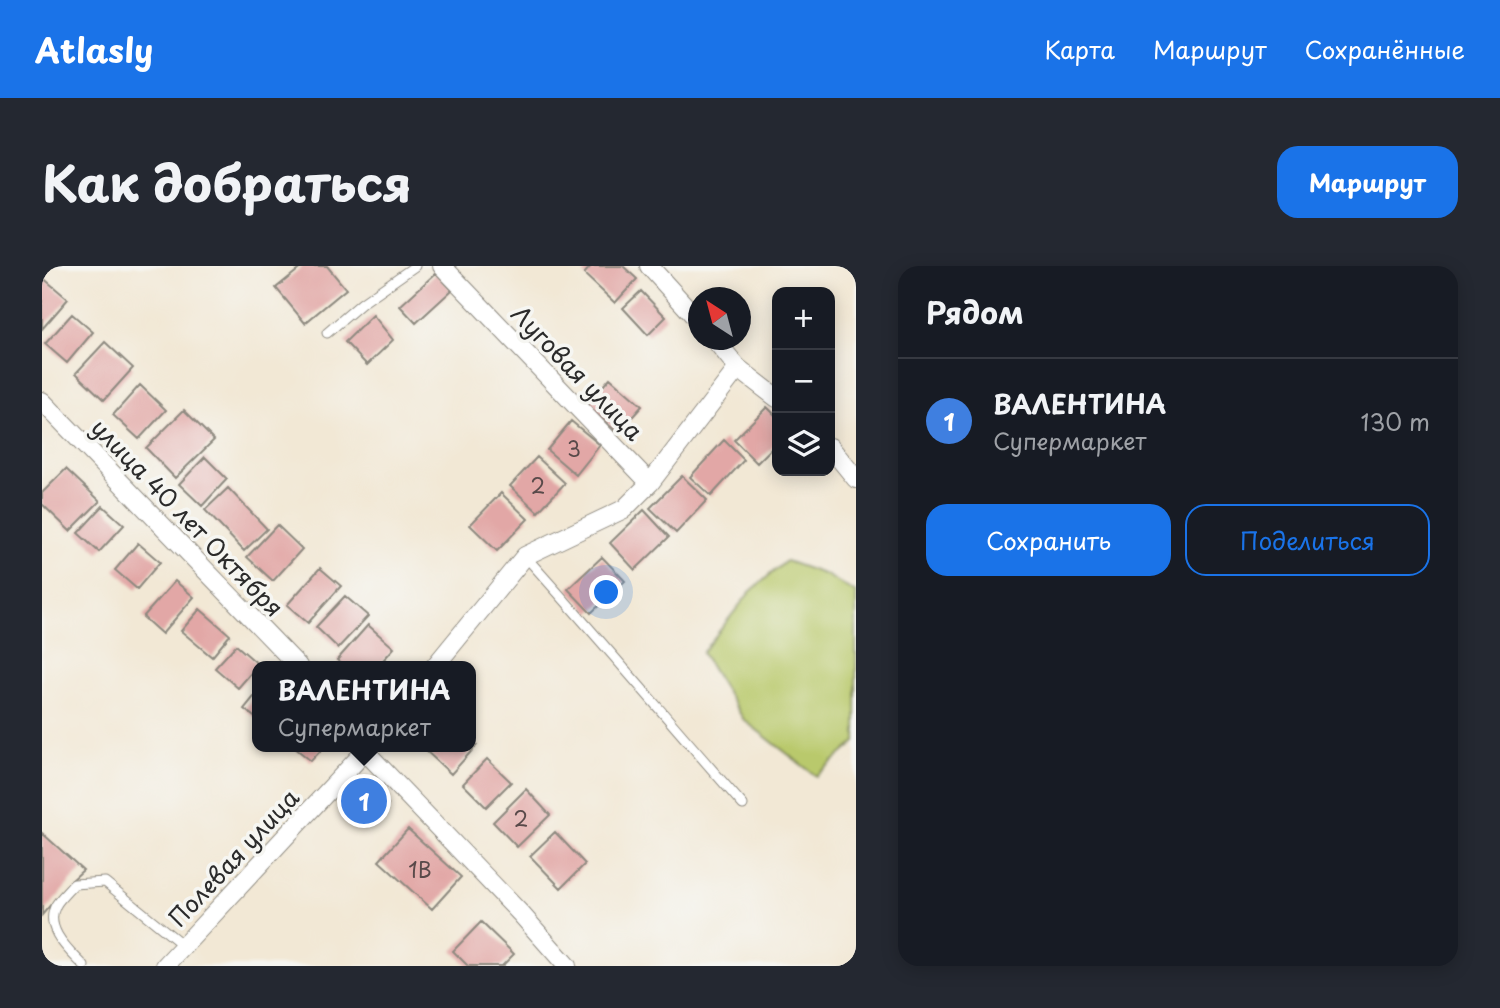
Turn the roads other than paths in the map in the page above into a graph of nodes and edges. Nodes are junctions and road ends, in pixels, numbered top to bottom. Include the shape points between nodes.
1 (415, 266) edge
2 (442, 266) edge
3 (649, 266) edge
4 (688, 309) edge
5 (327, 333) dead end
6 (723, 350) edge
7 (738, 368) junction
8 (772, 394) edge
9 (42, 401) edge
10 (835, 453) edge
11 (856, 479) edge
12 (650, 483) junction
13 (525, 556) junction
14 (293, 661) edge
15 (439, 661) edge
16 (361, 752) edge
17 (369, 752) edge
18 (743, 805) dead end
19 (184, 946) junction
20 (84, 966) edge
21 (165, 966) edge
22 (566, 966) edge

1 - 5 lane
2 - 12 street, Луговая улица
3 - 4 street
6 - 7 street
7 - 8 street
7 - 12 street
9 - 14 street, улица 40 лет Октября
10 - 11 street
12 - 13 street via 624,509
13 - 15 street
13 - 18 lane
16 - 19 street, Полевая улица
17 - 22 street
19 - 20 lane via 105,882 74,884 55,906 53,920 59,940
19 - 21 street, Полевая улица

